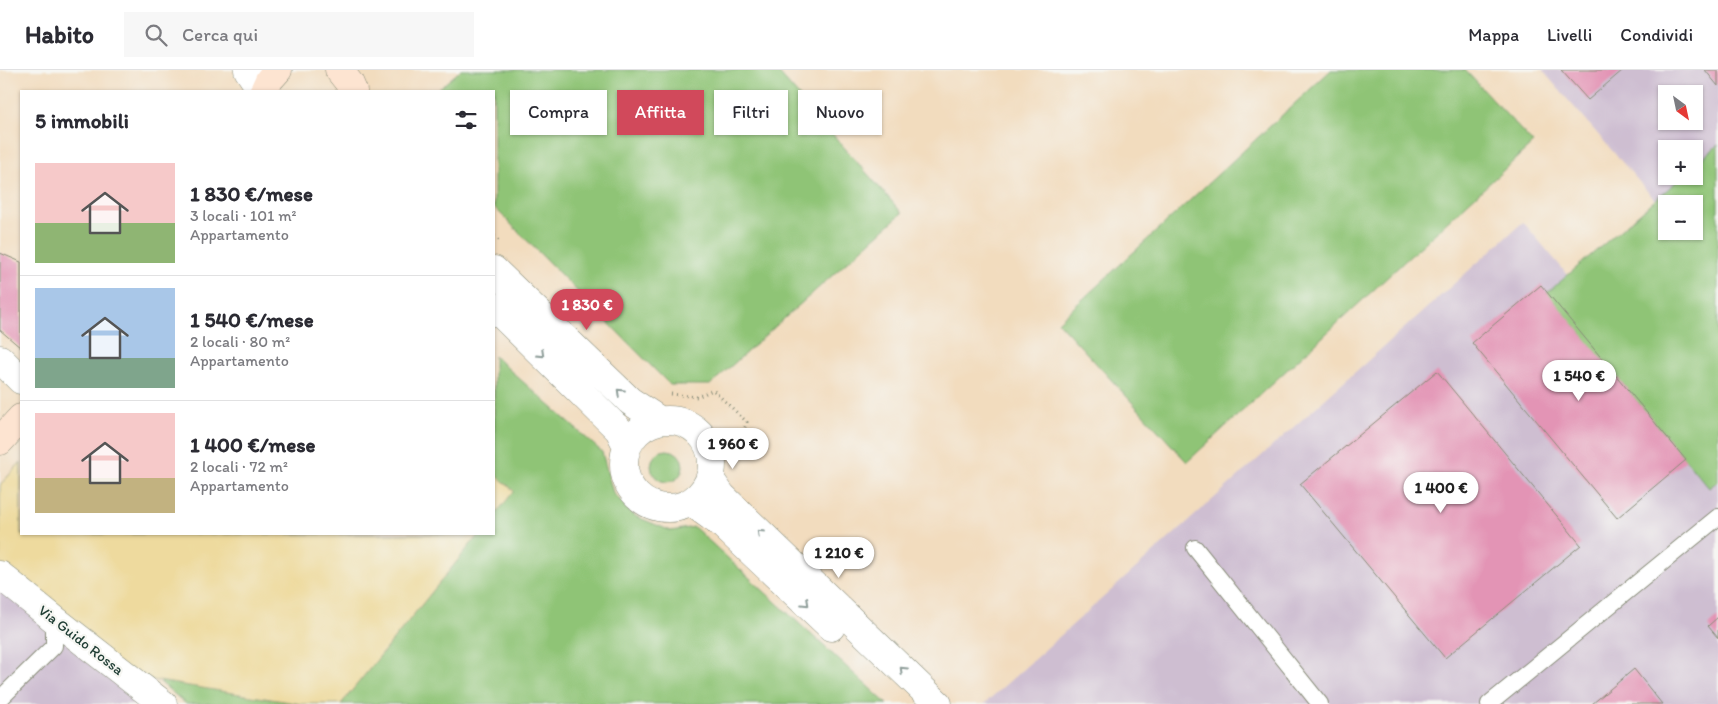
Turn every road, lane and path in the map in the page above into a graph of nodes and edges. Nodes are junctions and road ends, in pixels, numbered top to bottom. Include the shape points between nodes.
1 (248, 70) edge
2 (278, 70) edge
3 (262, 90) edge
4 (264, 90) edge
5 (495, 271) edge
6 (495, 308) edge
7 (0, 359) edge
8 (20, 379) edge
9 (20, 419) edge
10 (660, 420) junction
11 (0, 441) edge
12 (627, 446) junction
13 (710, 480) junction
14 (690, 502) junction
15 (1718, 517) edge
16 (1196, 548) dead end
17 (0, 575) edge
18 (54, 619) junction
19 (0, 699) edge
20 (163, 704) edge
21 (912, 704) edge
22 (938, 704) edge
23 (1320, 704) edge
24 (1489, 704) edge

1 - 3 street
2 - 4 main road
10 -> 5 street via 630,402
6 -> 12 street via 619,430
7 - 8 street
9 - 11 main road
10 - 12 street via 646,425
10 - 13 street via 687,423 699,432 712,454
12 - 14 street via 624,474 638,497 664,508
13 - 14 street via 702,493
22 -> 13 street via 722,496
14 -> 21 street via 724,526
15 - 24 lane
16 - 23 lane
17 - 18 street, Via Guido Rossa
18 - 19 lane via 54,646
18 - 20 street, Via Guido Rossa

